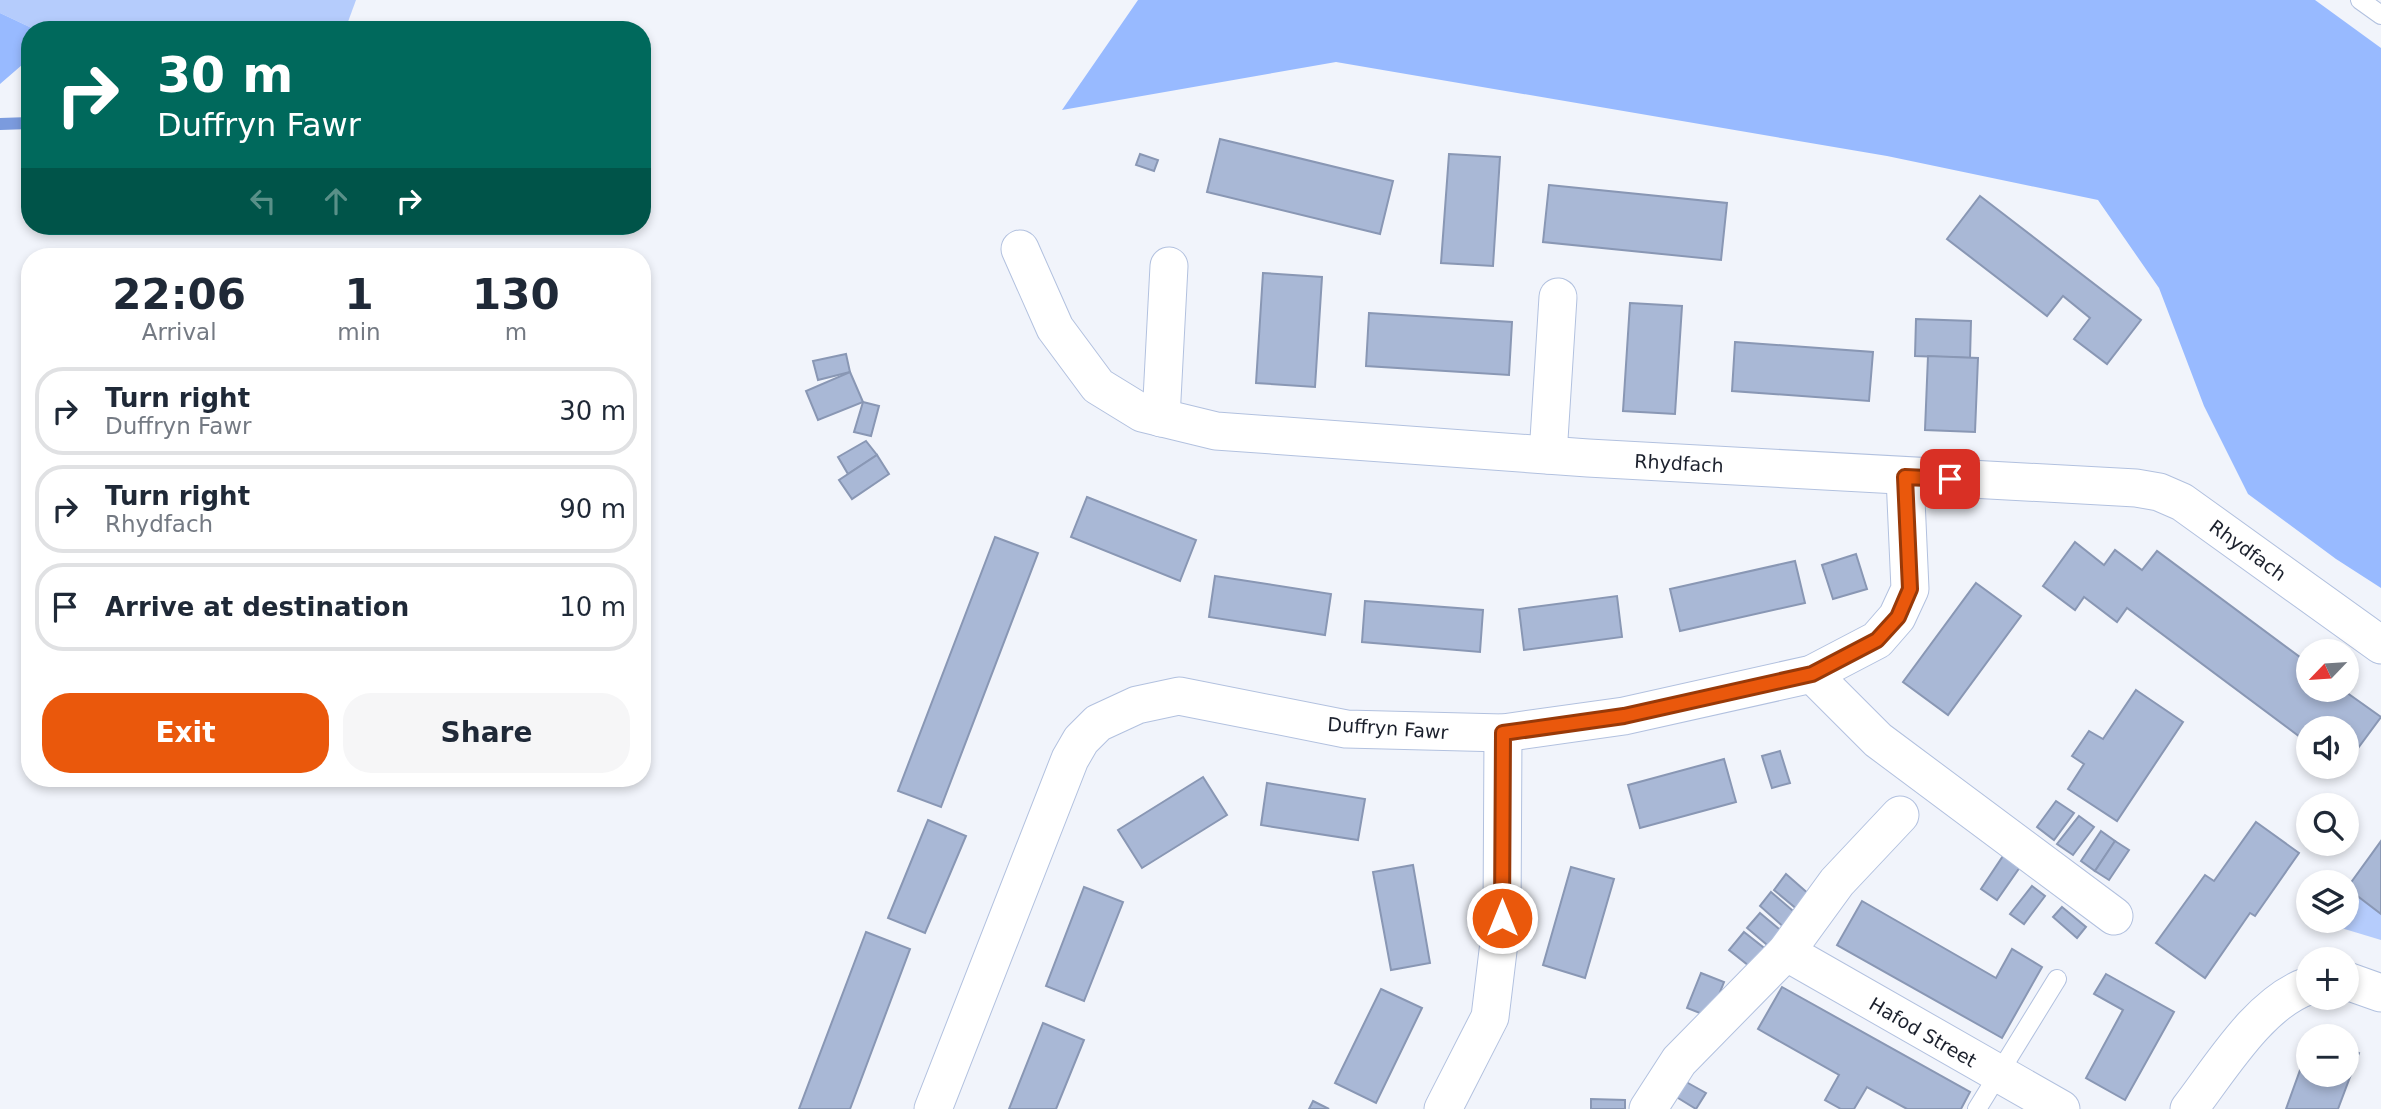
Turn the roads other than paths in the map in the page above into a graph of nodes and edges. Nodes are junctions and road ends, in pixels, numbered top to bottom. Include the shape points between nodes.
1 (2360, 0) edge
2 (2381, 15) edge
3 (1020, 248) dead end
4 (1169, 266) dead end
5 (1558, 297) dead end
6 (1161, 418) junction
7 (1548, 455) junction
8 (1905, 477) junction
9 (2381, 645) edge
10 (1812, 674) junction
11 (1503, 733) junction
12 (1900, 815) dead end
13 (2115, 916) dead end
14 (1786, 952) junction
15 (2057, 979) dead end
16 (2359, 985) edge
17 (2296, 993) edge
18 (2381, 993) edge
19 (1996, 1074) junction
20 (933, 1109) edge
21 (1443, 1109) edge
22 (1648, 1109) edge
23 (1977, 1109) edge
24 (2061, 1109) edge
25 (2189, 1109) edge

1 - 2 lane
3 - 6 street, Rhydfach via 1055,328 1098,386 1142,413
4 - 6 street
5 - 7 street
6 - 7 street, Rhydfach via 1216,431
7 - 8 street, Rhydfach
8 - 9 street, Rhydfach via 2159,492 2182,502
8 - 10 street, Duffryn Fawr via 1910,589 1898,617 1877,640
10 - 11 street, Duffryn Fawr via 1624,716
10 - 13 street via 1878,740
11 - 20 street, Duffryn Fawr via 1346,729 1179,696 1136,705 1098,723 1070,758
11 - 21 street via 1502,918 1490,1017
12 - 14 street via 1837,882
14 - 19 street, Hafod Street
14 - 22 street via 1679,1061
15 - 19 lane
16 - 18 street
17 - 25 street via 2257,1023
19 - 23 lane
19 - 24 street, Hafod Street

